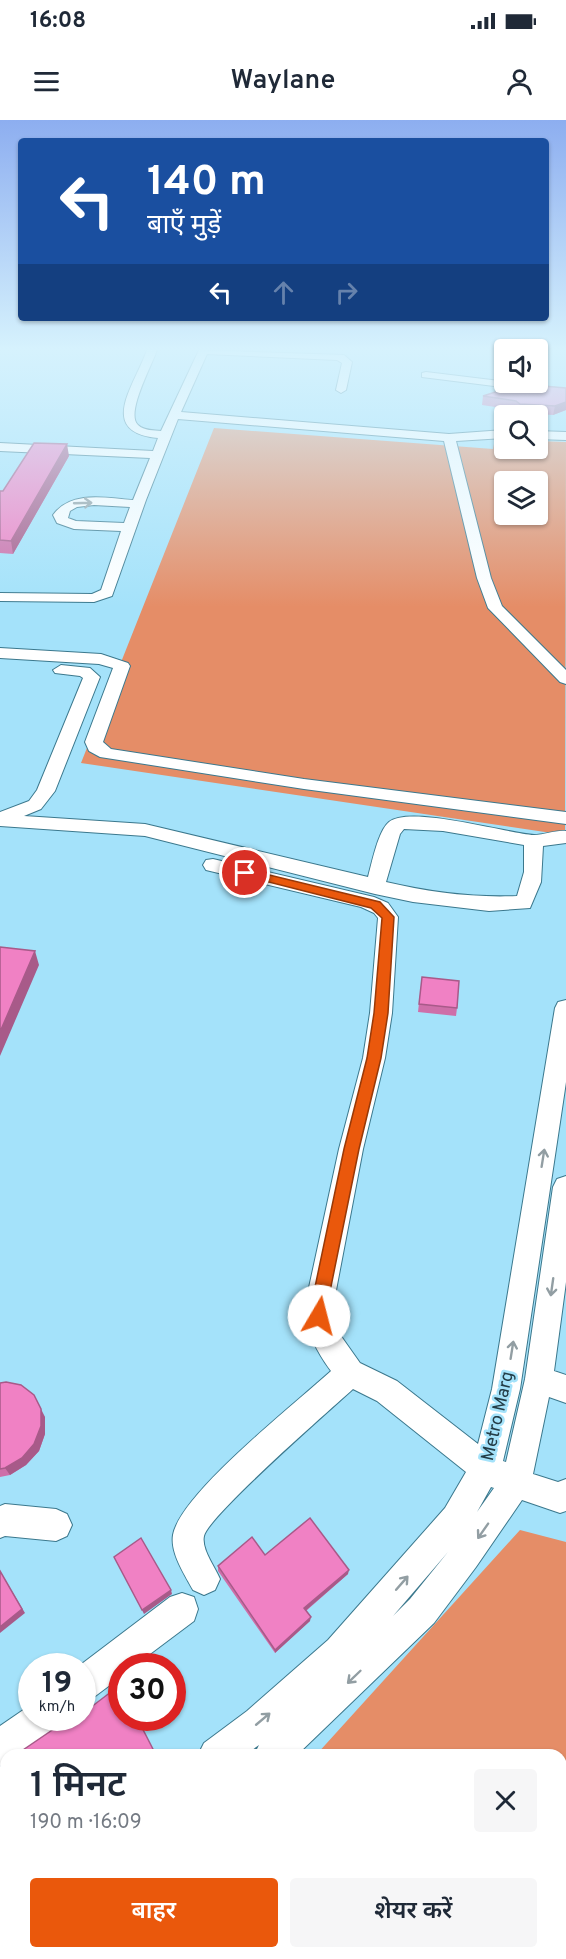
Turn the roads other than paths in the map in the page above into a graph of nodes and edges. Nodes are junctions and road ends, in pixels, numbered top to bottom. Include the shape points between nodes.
1 (165, 435) edge
2 (423, 436) edge
3 (479, 436) edge
4 (449, 438) junction
5 (0, 447) edge
6 (158, 455) junction
7 (137, 504) junction
8 (128, 527) junction
9 (0, 597) edge
10 (0, 653) edge
11 (0, 667) edge
12 (566, 679) edge
13 (566, 818) edge
14 (0, 819) edge
15 (566, 837) edge
16 (532, 841) junction
17 (213, 865) dead end
18 (375, 887) junction
19 (566, 1008) edge
20 (566, 1187) edge
21 (350, 1373) junction
22 (539, 1379) junction
23 (566, 1389) edge
24 (485, 1468) junction
25 (516, 1483) junction
26 (566, 1494) edge
27 (0, 1522) edge
28 (56, 1525) dead end
29 (204, 1579) dead end
30 (182, 1609) dead end
31 (96, 1674) edge
32 (23, 1731) edge
33 (0, 1748) edge
34 (224, 1749) edge
35 (278, 1749) edge

1 - 6 street
2 - 4 street
3 - 4 street
4 - 12 street via 478,558 495,608
5 - 6 street
6 - 7 street
7 - 8 street
8 -> 7 street via 74,525 60,515 71,503
8 - 9 street via 104,595
10 - 13 street via 101,659 122,666 94,742 95,747 106,753
11 - 14 street via 76,670 92,677 46,791 35,805
14 - 18 street via 145,830
15 - 16 street
16 - 18 street via 421,823 400,824 391,834
16 - 18 street via 535,849 530,893 523,903 489,904 413,896
17 - 21 street via 367,902 381,908 388,917 374,1058 319,1306 322,1331
24 -> 19 street, Metro Marg via 506,1389
20 -> 22 street, Metro Marg
21 - 24 street via 387,1391
21 - 29 street via 198,1516 187,1532 188,1548
22 - 23 street
22 - 25 street, Metro Marg
24 - 25 street
34 -> 24 street, Metro Marg via 340,1652 456,1519
25 - 26 street via 560,1498
25 -> 35 street, Metro Marg via 422,1611
27 - 28 street
30 - 31 street
32 - 33 street

